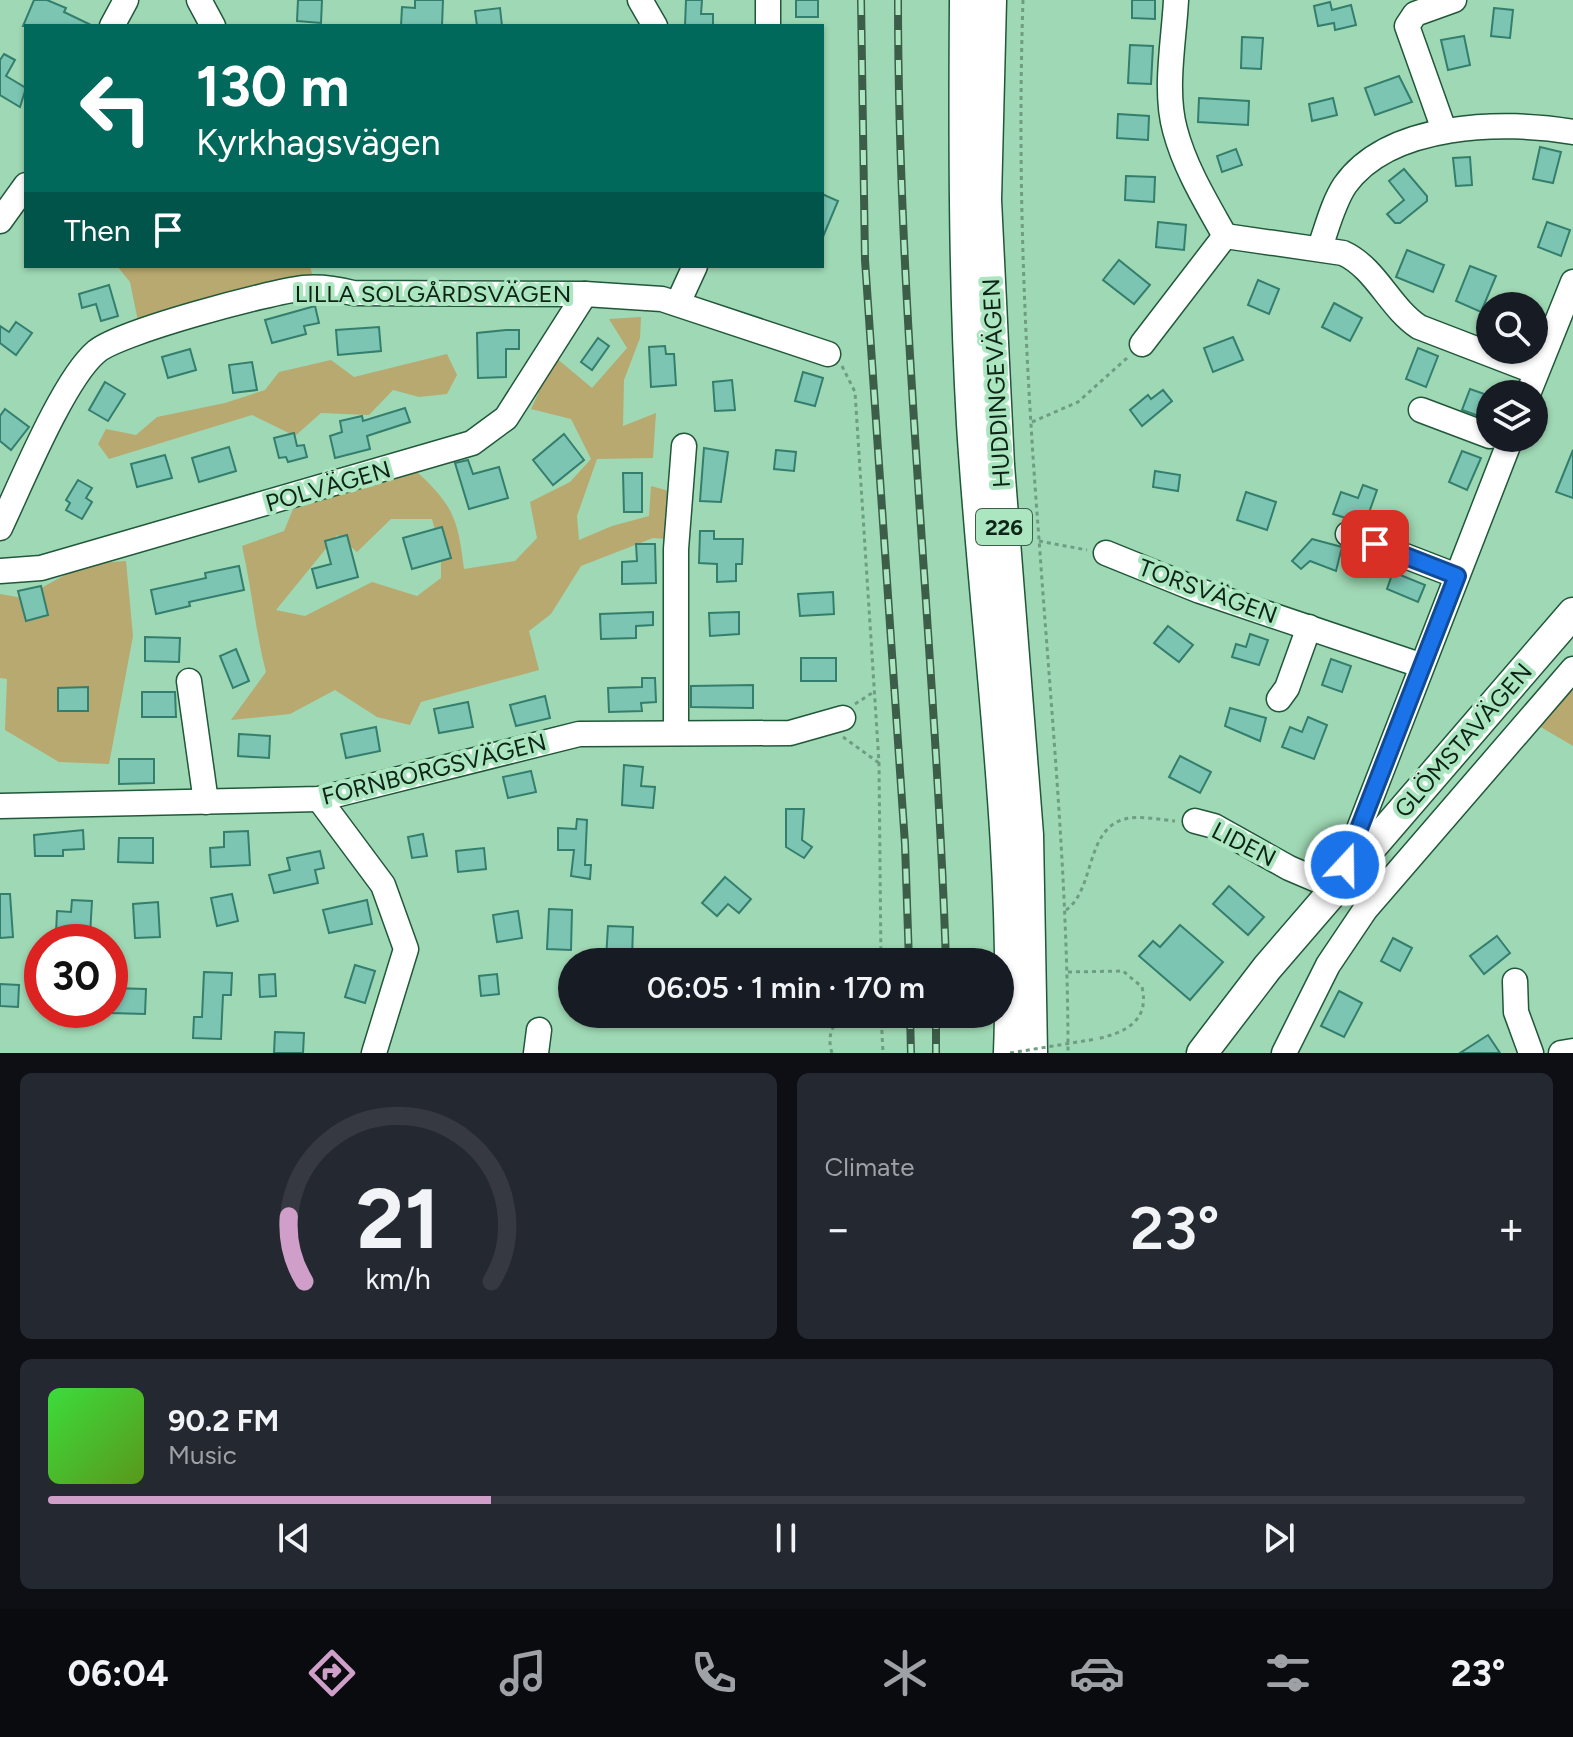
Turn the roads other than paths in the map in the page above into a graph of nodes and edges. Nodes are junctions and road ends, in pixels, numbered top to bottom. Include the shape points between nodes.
1 (126, 0) edge
2 (199, 0) edge
3 (640, 0) edge
4 (768, 0) edge
5 (965, 0) edge
6 (991, 0) edge
7 (1176, 0) edge
8 (1454, 0) edge
9 (113, 24) edge
10 (212, 24) edge
11 (654, 24) edge
12 (768, 24) edge
13 (1444, 130) junction
14 (1573, 132) edge
15 (24, 188) edge
16 (0, 221) edge
17 (1225, 236) junction
18 (1320, 247) junction
19 (694, 268) edge
20 (329, 277) edge
21 (1573, 282) edge
22 (585, 294) junction
23 (678, 303) junction
24 (1142, 344) road end
25 (828, 354) road end
26 (1526, 380) edge
27 (1533, 380) edge
28 (1421, 410) dead end
29 (1476, 430) edge
30 (684, 446) dead end
31 (1497, 452) edge
32 (0, 528) edge
33 (1348, 534) dead end
34 (1106, 553) road end
35 (0, 571) edge
36 (1457, 576) junction
37 (1573, 613) edge
38 (1309, 627) junction
39 (1420, 665) junction
40 (1573, 669) edge
41 (189, 681) dead end
42 (1279, 699) dead end
43 (833, 721) road end
44 (676, 733) junction
45 (1425, 784) junction
46 (319, 799) junction
47 (206, 802) junction
48 (0, 806) edge
49 (1454, 808) junction
50 (1195, 821) road end
51 (1336, 888) junction
52 (1515, 981) dead end
53 (1573, 1051) edge
54 (374, 1053) edge
55 (1010, 1053) edge
56 (1032, 1053) edge
57 (1202, 1053) edge
58 (1284, 1053) edge
59 (1531, 1053) edge
60 (1561, 1053) edge

1 - 9 street
2 - 10 street
3 - 11 street
4 - 12 street
5 - 55 main road, HUDDINGEVÄGEN / 226 via 964,205 972,424 1008,889
6 - 56 main road, HUDDINGEVÄGEN / 226 via 986,200 999,465 1028,835
7 - 17 street via 1171,92 1175,130 1194,180
8 - 13 street via 1415,14 1407,26
13 - 14 street via 1520,125
13 - 18 street via 1403,142 1354,175 1344,186
15 - 16 street
17 - 18 street
17 - 24 street
18 - 26 street via 1357,260 1405,318
19 - 23 street
20 - 22 street, LILLA SOLGÅRDSVÄGEN via 353,293
20 - 32 street, LILLA SOLGÅRDSVÄGEN via 306,288 123,338 97,351 55,415
21 - 27 street
22 - 23 street, LILLA SOLGÅRDSVÄGEN
22 - 35 street, POLVÄGEN via 506,418 472,443 41,568
23 - 25 street, LILLA SOLGÅRDSVÄGEN
28 - 29 street
30 - 44 street via 676,549
31 - 36 street
33 - 36 street
34 - 38 street, TORSVÄGEN
36 - 39 street
37 - 45 main road, GLÖMSTAVÄGEN
38 - 39 street, TORSVÄGEN
38 - 42 street, TORSVÄGEN
39 - 51 street
40 - 49 street
41 - 47 street
43 - 44 street, FORNBORGSVÄGEN via 790,733
44 - 46 street, FORNBORGSVÄGEN via 579,734
45 - 49 street
45 - 51 main road, GLÖMSTAVÄGEN
46 - 47 street, FORNBORGSVÄGEN
46 - 54 street via 383,885 406,949
47 - 48 street, FORNBORGSVÄGEN
49 - 58 street via 1365,910 1328,965
50 - 51 street, LIDEN
51 - 57 main road, GLÖMSTAVÄGEN
52 - 59 street via 1516,1012
53 - 60 street

